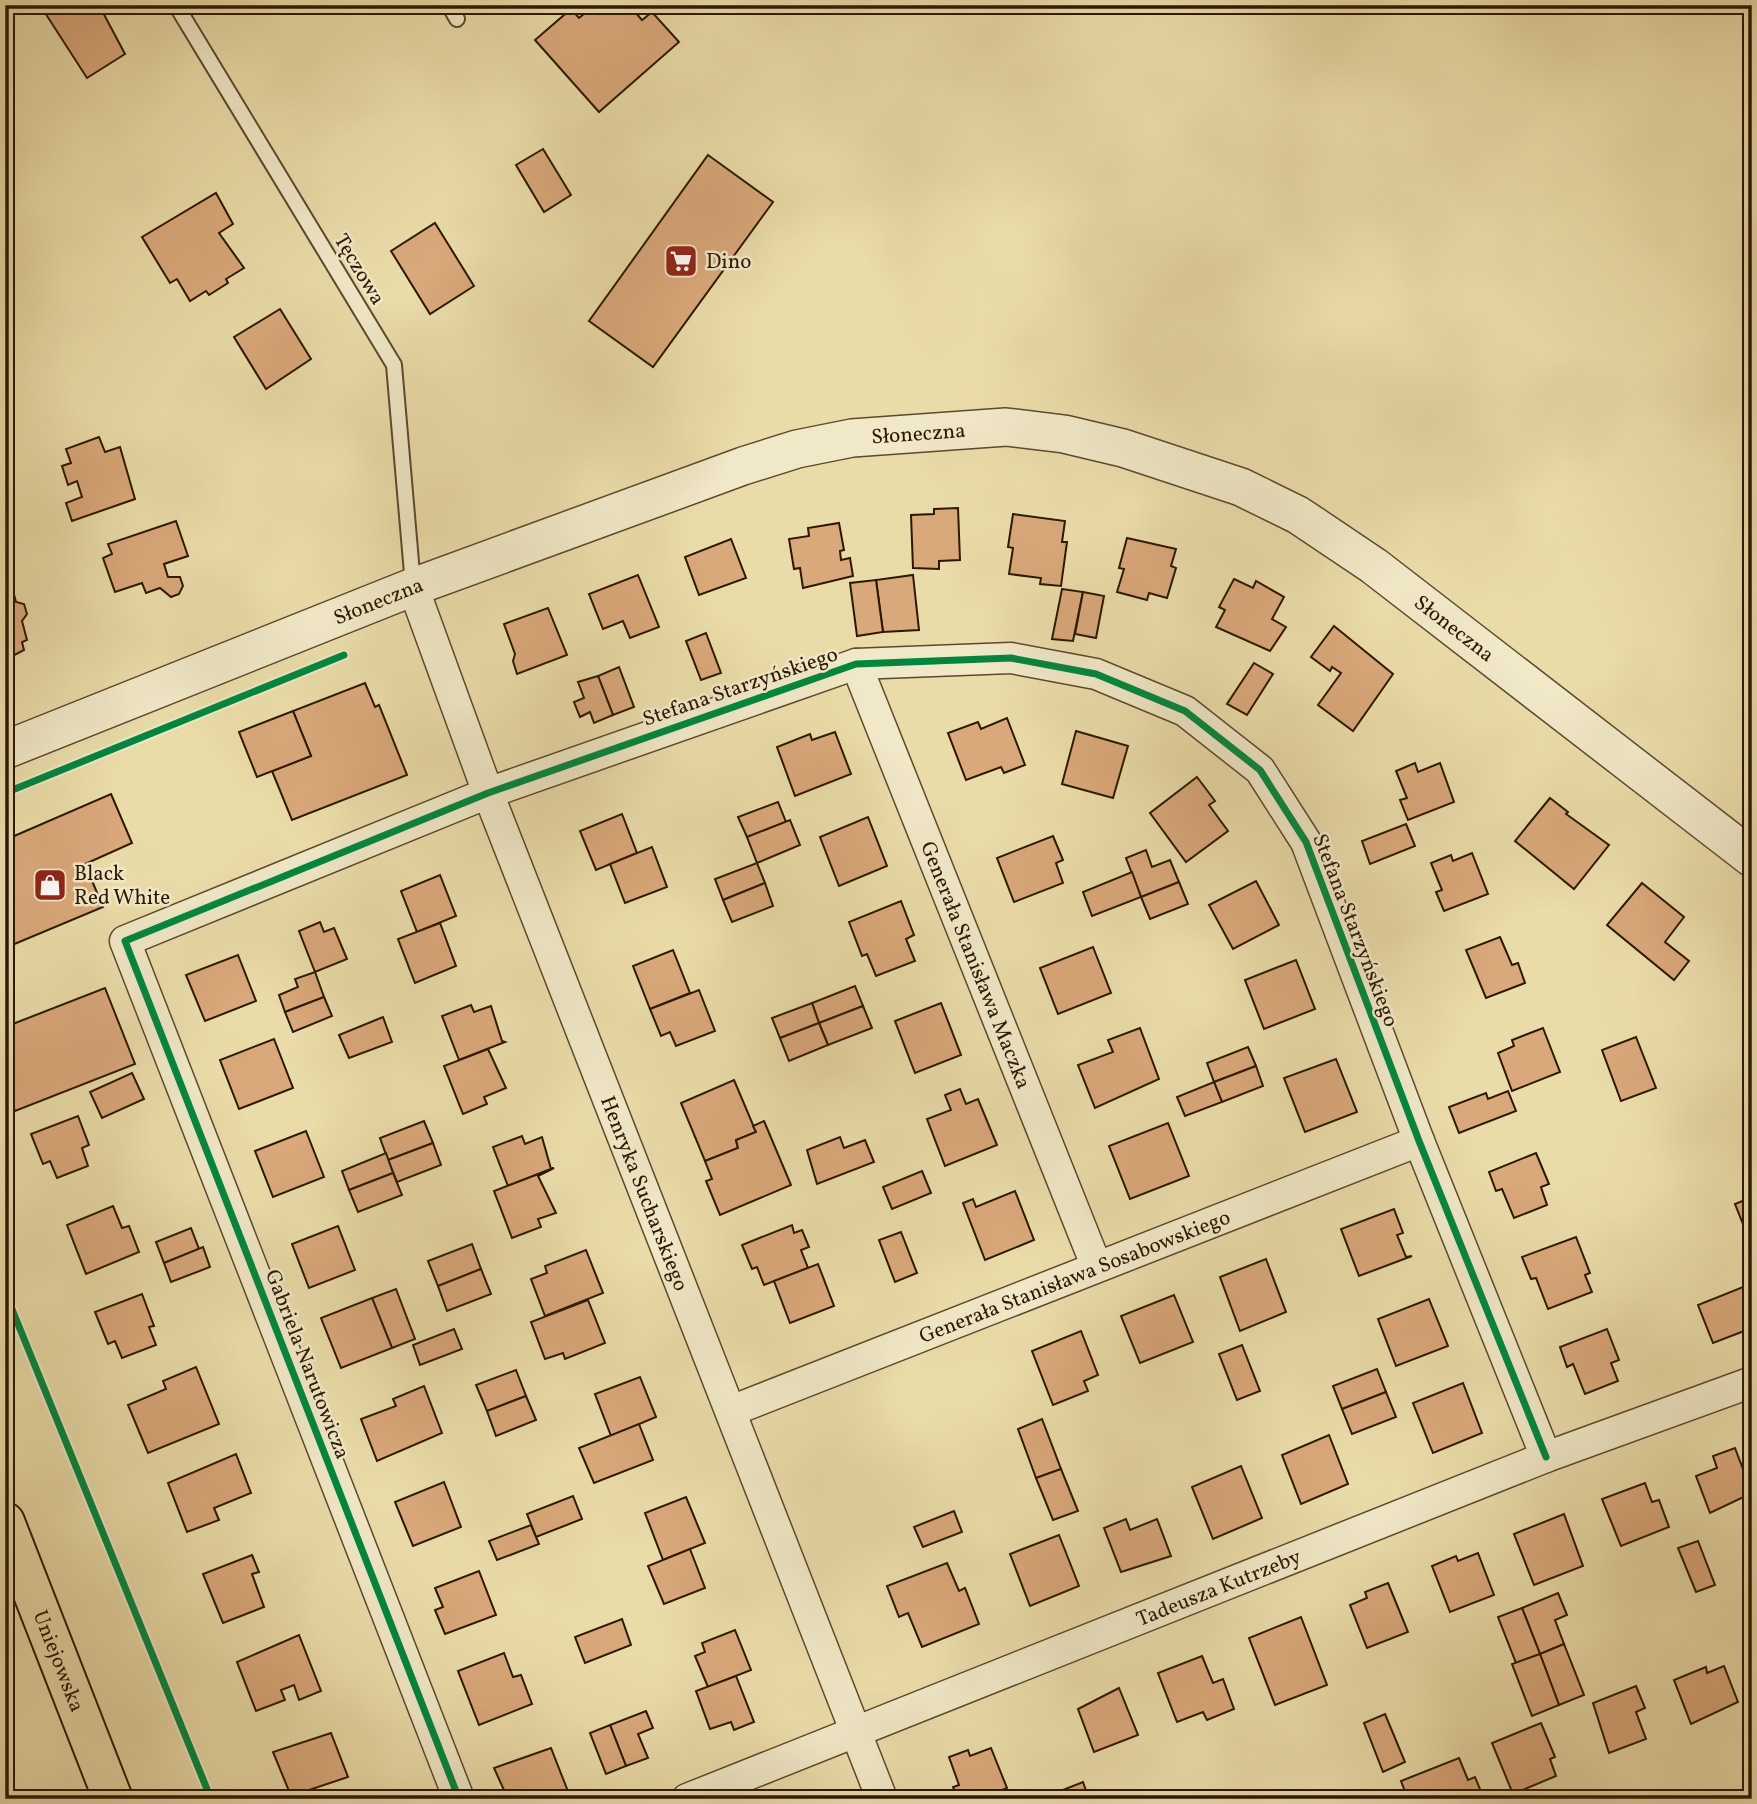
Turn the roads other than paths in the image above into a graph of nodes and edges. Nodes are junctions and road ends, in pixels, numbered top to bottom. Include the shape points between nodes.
1 (176, 5) edge
2 (449, 5) edge
3 (457, 19) dead end
4 (413, 587) junction
5 (856, 664) junction
6 (7, 750) edge
7 (488, 793) junction
8 (1752, 858) edge
9 (125, 941) joint
10 (1419, 1140) junction
11 (1096, 1265) junction
12 (1752, 1382) edge
13 (731, 1411) junction
14 (1546, 1457) junction
15 (5, 1522) edge
16 (854, 1732) junction
17 (113, 1799) edge
18 (459, 1799) edge
19 (687, 1799) edge
20 (882, 1799) edge

1 - 4 lane, Tęczowa via 394,365
2 - 3 lane
4 - 6 street, Słoneczna
4 - 7 street, Henryka Sucharskiego
4 - 8 street, Słoneczna via 797,449 852,438 958,429 1006,427 1064,434 1123,448 1241,487 1298,515 1449,621
5 - 7 street, Stefana Starzyńskiego
5 - 10 street, Stefana Starzyńskiego via 1011,658 1096,674 1185,711 1260,770 1306,842
5 - 11 street, Generała Stanisława Maczka
7 - 9 street, Stefana Starzyńskiego
7 - 13 street, Henryka Sucharskiego
9 - 18 street, Gabriela Narutowicza
10 - 11 street, Generała Stanisława Sosabowskiego
10 - 14 street, Stefana Starzyńskiego
11 - 13 street, Generała Stanisława Sosabowskiego
12 - 14 street, Tadeusza Kutrzeby
13 - 16 street, Henryka Sucharskiego
14 - 16 street, Tadeusza Kutrzeby
15 - 17 main road, Uniejowska
16 - 19 street, Tadeusza Kutrzeby
16 - 20 street, Henryka Sucharskiego

